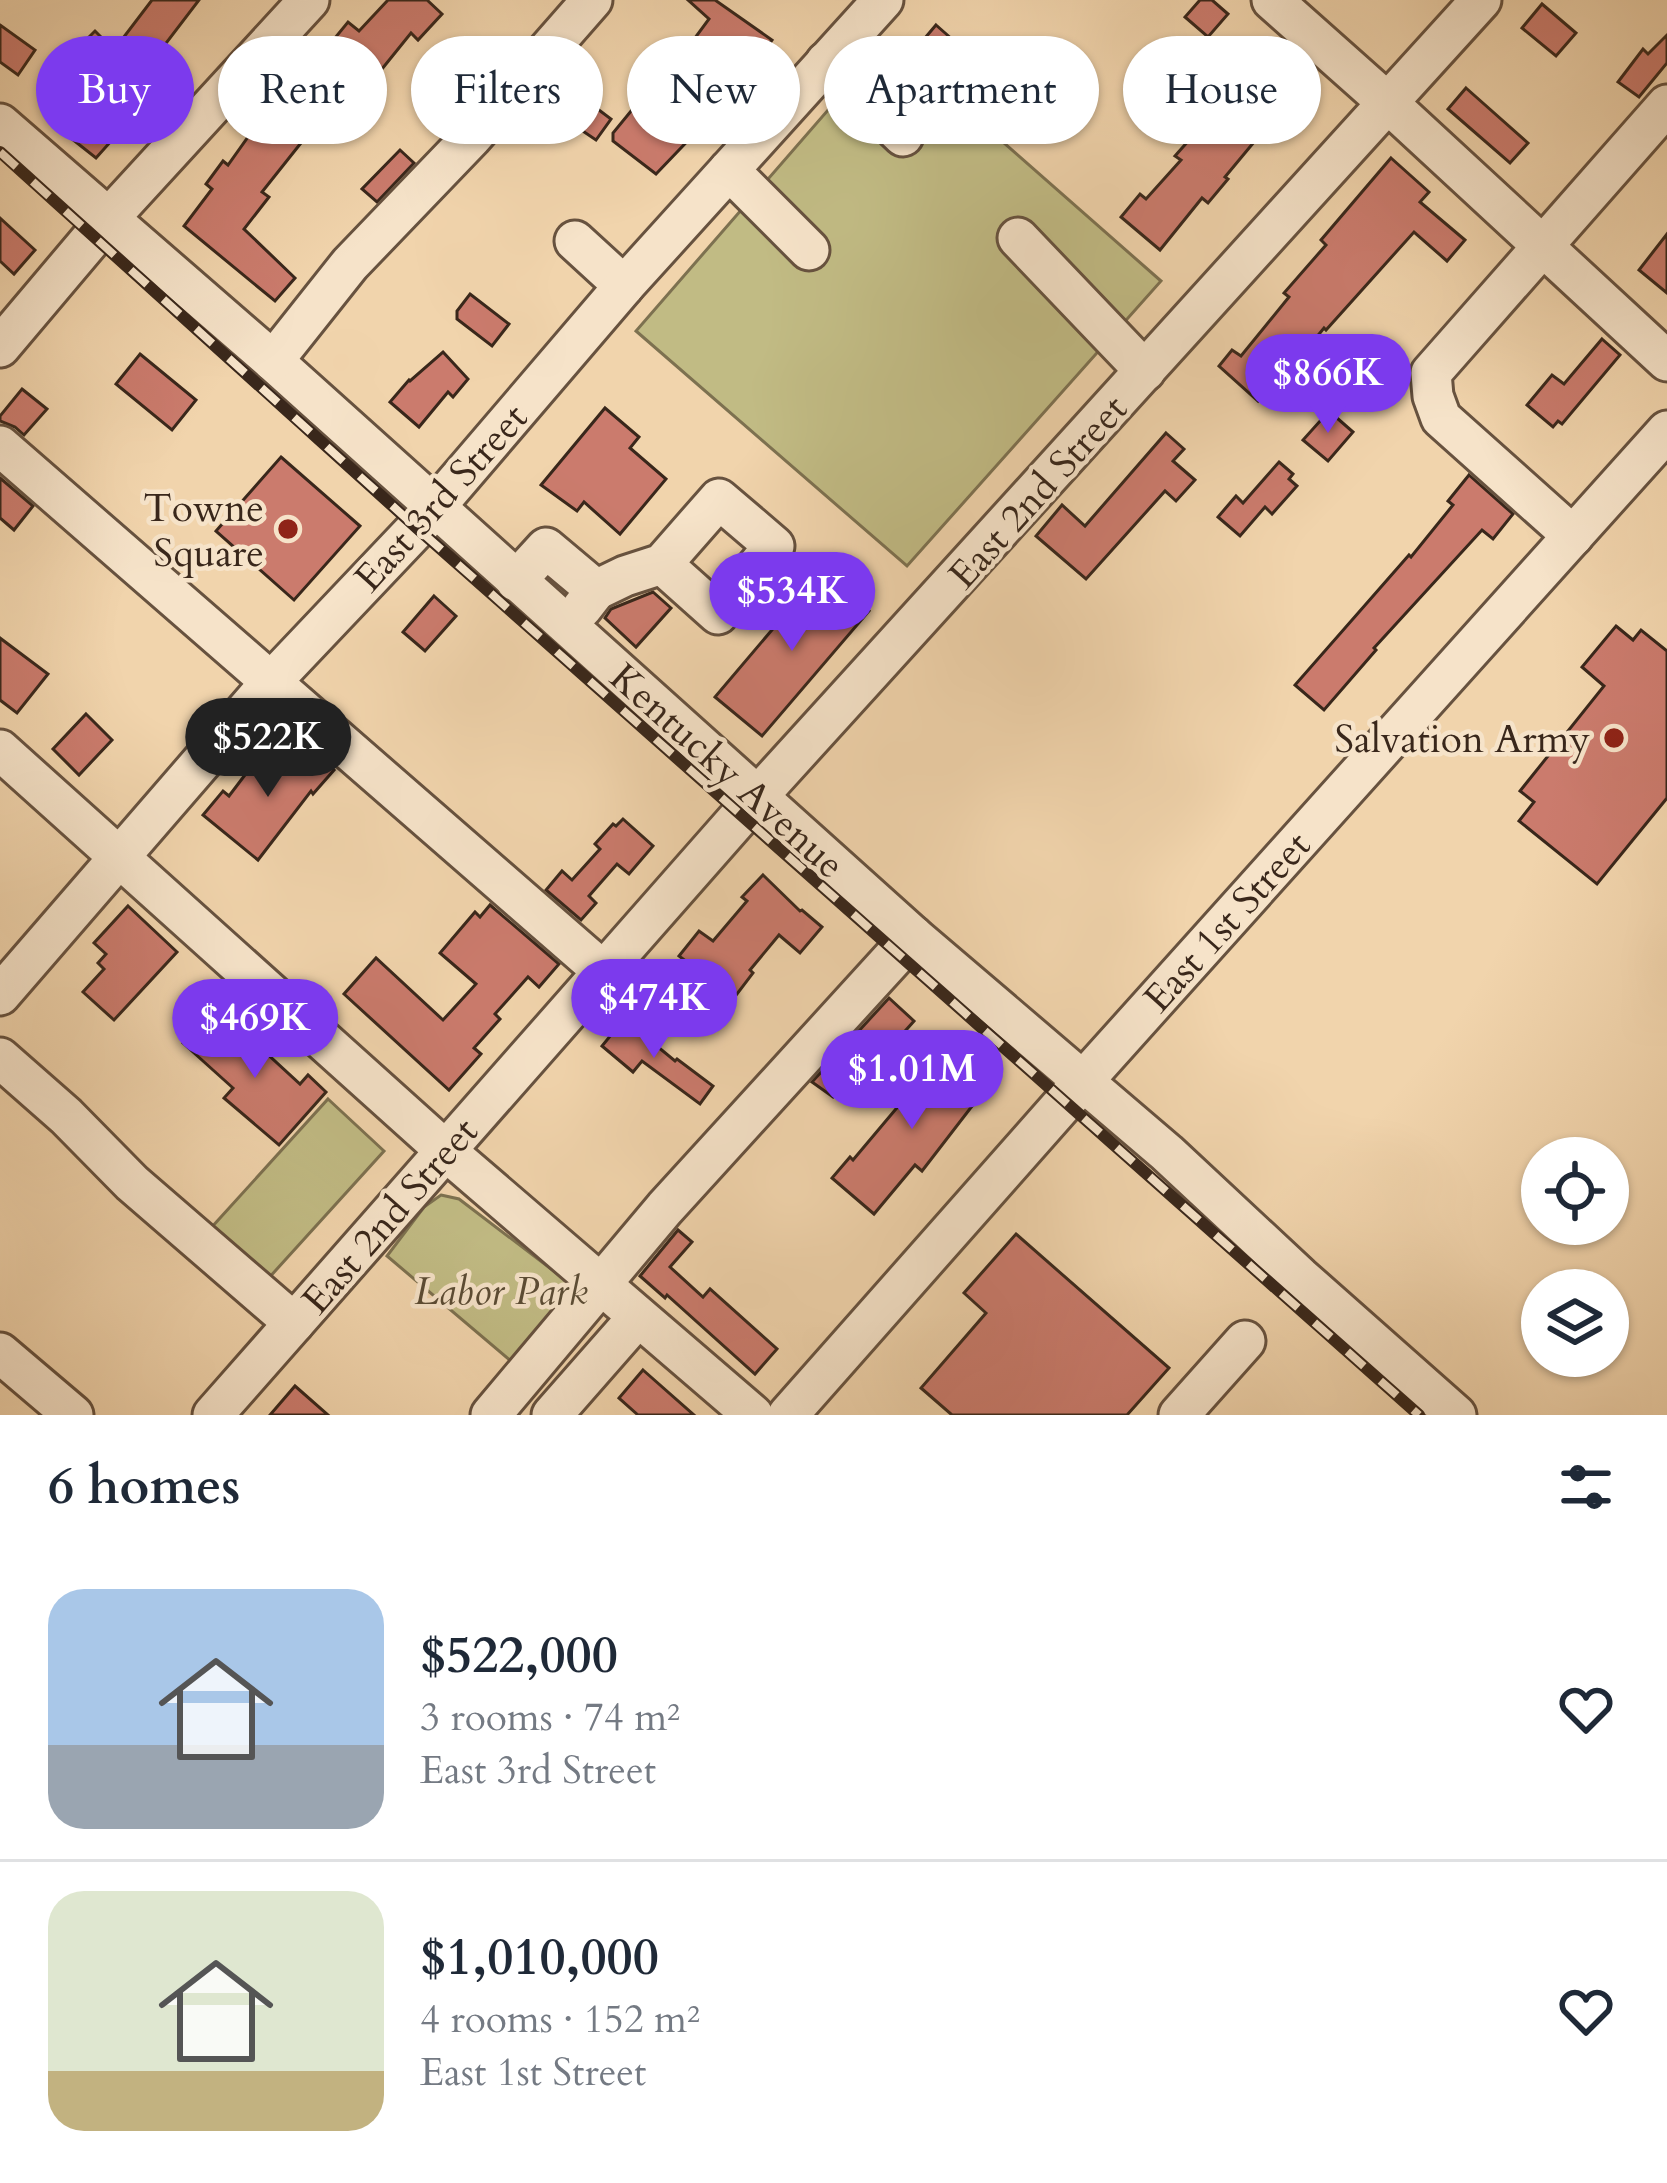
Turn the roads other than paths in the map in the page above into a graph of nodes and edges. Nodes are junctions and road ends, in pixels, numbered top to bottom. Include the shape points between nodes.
1 (309, 0) edge
2 (592, 0) edge
3 (883, 0) edge
4 (1272, 0) edge
5 (1481, 0) edge
6 (850, 36) edge
7 (824, 64) edge
8 (1389, 104) junction
9 (1667, 106) edge
10 (0, 124) edge
11 (729, 170) junction
12 (108, 219) junction
13 (1018, 238) dead end
14 (574, 241) dead end
15 (1544, 247) junction
16 (809, 250) dead end
17 (624, 286) junction
18 (0, 347) edge
19 (273, 361) junction
20 (1667, 362) edge
21 (1145, 371) junction
22 (1667, 431) edge
23 (0, 446) edge
24 (433, 508) junction
25 (1573, 536) junction
26 (662, 564) dead end
27 (516, 581) junction
28 (596, 590) junction
29 (567, 627) junction
30 (270, 683) junction
31 (0, 751) edge
32 (757, 797) junction
33 (118, 858) junction
34 (913, 936) junction
35 (604, 972) junction
36 (0, 995) edge
37 (0, 1058) edge
38 (1084, 1080) junction
39 (446, 1151) junction
40 (601, 1284) junction
41 (638, 1317) junction
42 (294, 1324) junction
43 (1245, 1341) dead end
44 (0, 1354) edge
45 (73, 1415) edge
46 (213, 1415) edge
47 (491, 1415) edge
48 (553, 1415) edge
49 (753, 1415) edge
50 (788, 1415) edge
51 (1179, 1415) edge
52 (1456, 1415) edge

1 - 12 street
2 - 19 street via 350,264
3 - 6 street, East 3rd Street
4 - 8 street
5 - 8 street, East 2nd Street
7 - 11 street, East 3rd Street
8 - 15 street
8 - 21 street, East 2nd Street
9 - 15 street
10 - 12 street, Kentucky Avenue
11 - 16 street
11 - 17 street, East 3rd Street
12 - 18 street
12 - 19 street, Kentucky Avenue
13 - 21 street
14 - 17 street
15 - 20 street
15 - 25 street via 1431,374 1432,396 1457,436
17 - 24 street, East 3rd Street
19 - 24 street, Kentucky Avenue
21 - 32 street, East 2nd Street
22 - 25 street, East 1st Street
23 - 30 street
24 - 27 street, Kentucky Avenue
24 - 30 street, East 3rd Street
25 - 38 street, East 1st Street
26 - 28 street
27 - 28 street via 546,548
27 - 29 street, Kentucky Avenue
28 - 29 street
29 - 32 street, Kentucky Avenue
30 - 33 street, East 3rd Street
30 - 35 street
31 - 33 street
32 - 34 street, Kentucky Avenue
32 - 35 street, East 2nd Street
33 - 36 street, East 3rd Street
33 - 39 street
34 - 38 street, Kentucky Avenue
34 - 40 street
35 - 39 street, East 2nd Street
37 - 42 street
38 - 50 street, East 1st Street
38 - 52 street, Kentucky Avenue
39 - 40 street
39 - 42 street, East 2nd Street
40 - 41 street
40 - 47 street
41 - 48 street
41 - 49 street
42 - 46 street, East 2nd Street
43 - 51 street
44 - 45 street

